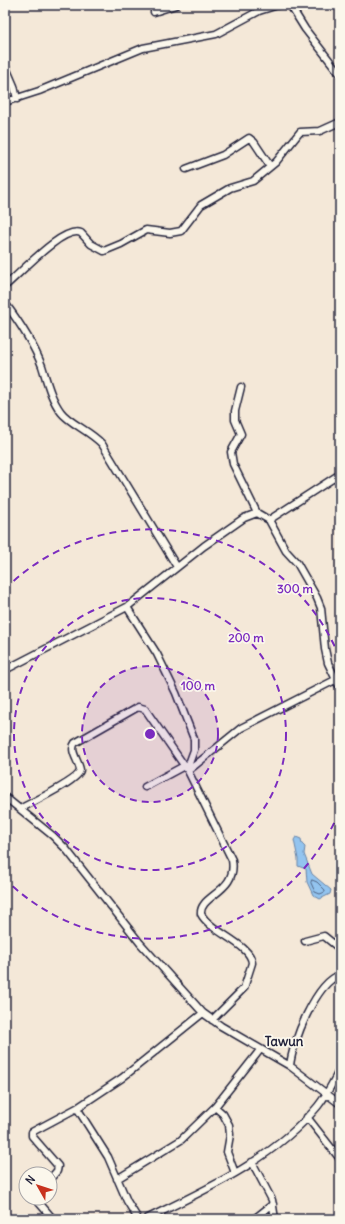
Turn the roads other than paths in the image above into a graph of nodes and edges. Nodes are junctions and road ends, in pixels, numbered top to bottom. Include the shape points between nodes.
1 (176, 5) edge
2 (278, 5) edge
3 (290, 5) edge
4 (154, 12) dead end
5 (337, 65) edge
6 (5, 66) edge
7 (340, 74) edge
8 (17, 99) junction
9 (5, 102) edge
10 (340, 122) edge
11 (270, 166) junction
12 (186, 169) dead end
13 (5, 286) edge
14 (5, 303) edge
15 (241, 387) dead end
16 (340, 474) edge
17 (257, 513) junction
18 (268, 520) junction
19 (177, 567) junction
20 (128, 607) junction
21 (5, 670) edge
22 (335, 680) junction
23 (340, 688) edge
24 (186, 769) junction
25 (145, 787) dead end
26 (5, 797) edge
27 (20, 809) junction
28 (304, 941) dead end
29 (340, 949) edge
30 (340, 975) edge
31 (203, 1013) junction
32 (212, 1020) junction
33 (260, 1050) junction
34 (290, 1066) junction
35 (340, 1069) edge
36 (327, 1094) junction
37 (340, 1104) edge
38 (215, 1107) junction
39 (77, 1108) junction
40 (307, 1117) junction
41 (340, 1158) edge
42 (252, 1162) junction
43 (58, 1166) edge
44 (234, 1173) junction
45 (117, 1179) junction
46 (273, 1204) junction
47 (42, 1206) edge
48 (53, 1219) edge
49 (138, 1219) edge
50 (146, 1219) edge
51 (254, 1219) edge
52 (275, 1219) edge

1 - 4 street
2 - 8 street via 259,11 216,34 143,48
3 - 5 street via 305,29
5 - 7 street
6 - 8 street
8 - 9 street
10 - 11 street via 320,131 300,132 279,160
11 - 12 street via 249,138 223,155
11 - 13 street via 253,181 235,186 200,205 181,231 170,233 146,230 104,251 92,244 82,233 74,232 44,250
14 - 19 street via 24,328 59,409 102,444
15 - 17 street via 235,411 241,434 231,452 233,464
16 - 18 street
17 - 18 street
17 - 19 street via 250,514 230,527
18 - 22 street via 286,552 309,582 319,604 325,649
19 - 20 street
20 - 21 street
20 - 24 street via 157,654 194,739 194,750
22 - 23 street
22 - 24 street via 241,728
24 - 25 street
24 - 27 street via 146,711 138,707 75,743 73,748 79,774
24 - 32 street via 230,855 233,866 227,884 205,903 201,914 207,924 235,942 252,960 244,988
26 - 27 street
27 - 31 street via 66,849 140,943
28 - 29 street via 324,936
30 - 34 street via 335,976 326,985 301,1026
31 - 32 street
31 - 39 street via 122,1078
32 - 33 street
33 - 34 street
33 - 38 street
34 - 36 street
35 - 36 street
36 - 37 street
36 - 40 street
38 - 44 street via 223,1114 229,1125 227,1152
38 - 45 street via 177,1143
39 - 43 street via 32,1132 33,1137
39 - 45 street via 108,1157
40 - 41 street
40 - 42 street via 284,1139
42 - 44 street
42 - 46 street
44 - 50 street
45 - 49 street
46 - 51 street
46 - 52 street
47 - 48 street

